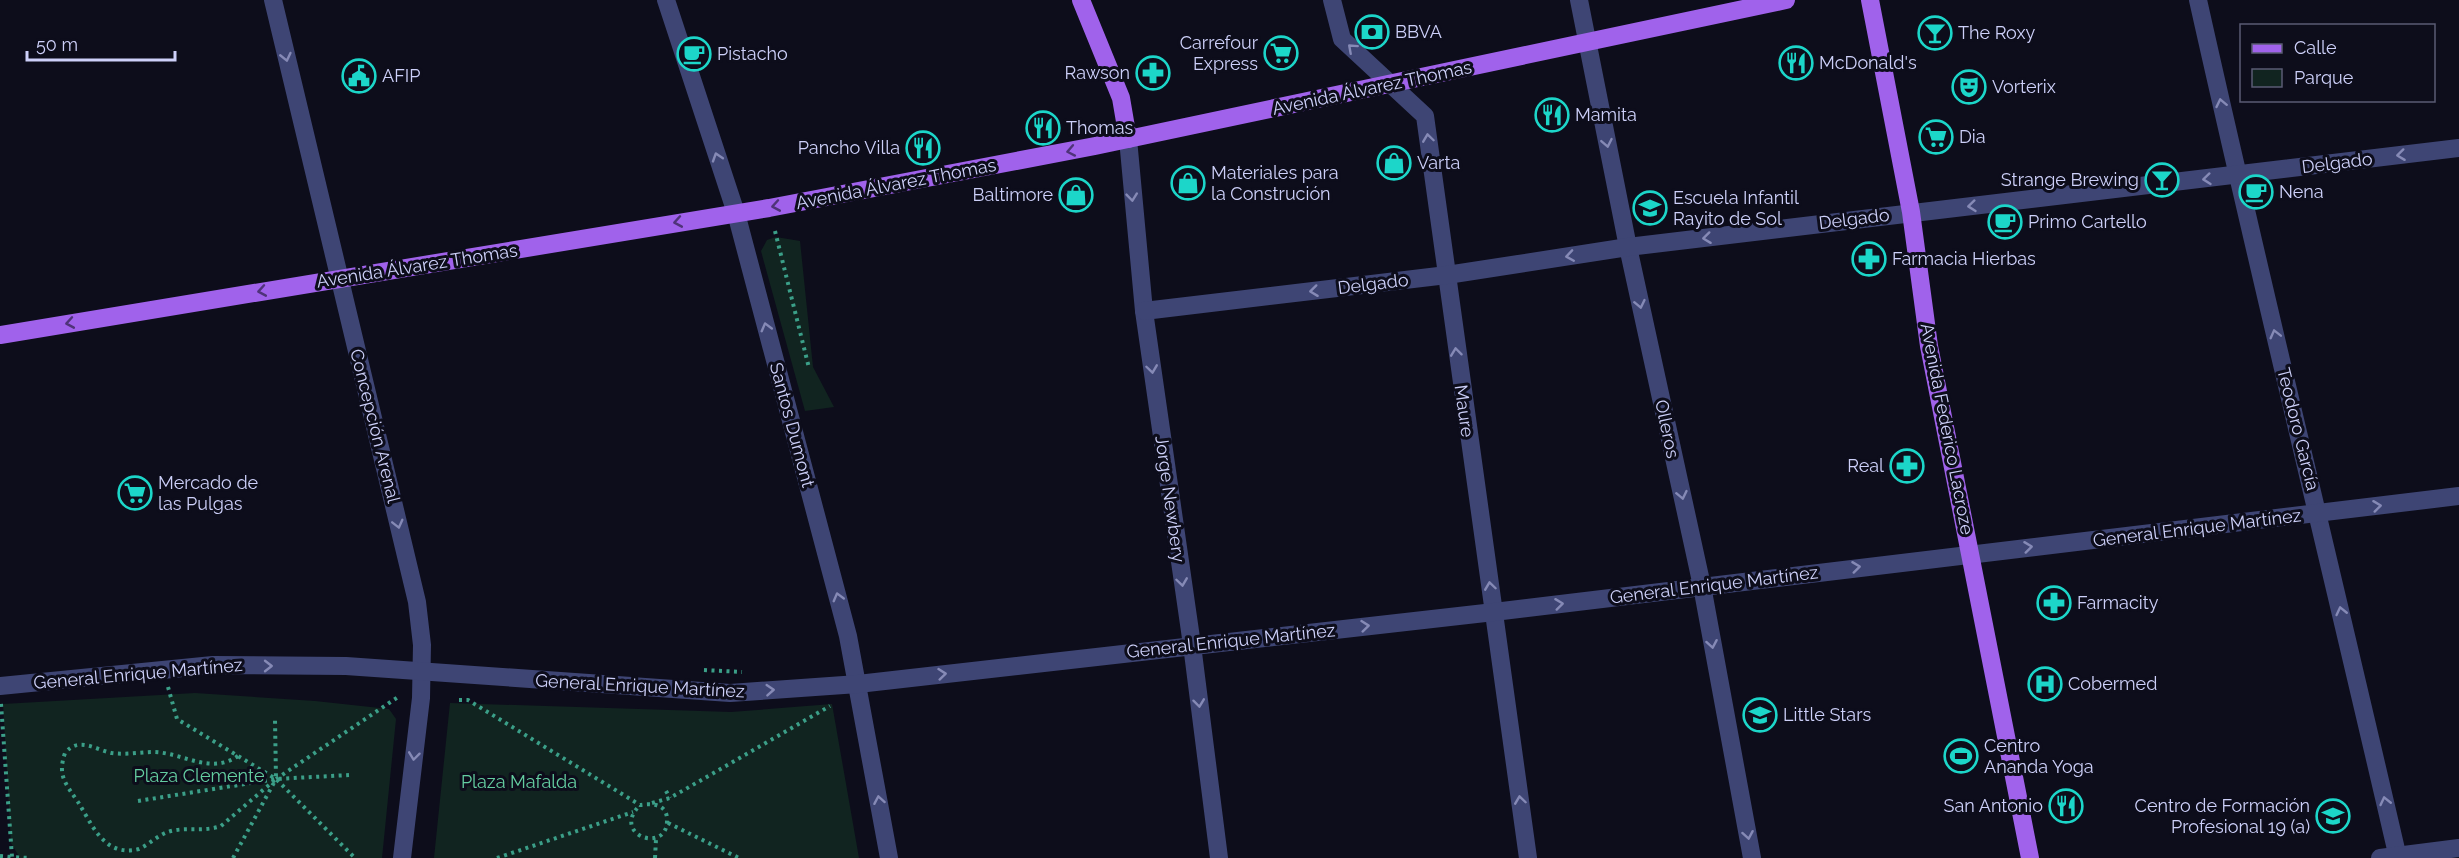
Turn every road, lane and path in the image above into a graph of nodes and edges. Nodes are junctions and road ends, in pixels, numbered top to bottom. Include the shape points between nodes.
1 (273, 0) edge
2 (666, 0) edge
3 (1081, 0) edge
4 (1332, 0) edge
5 (1579, 0) edge
6 (1786, 0) edge
7 (1870, 0) edge
8 (2198, 0) edge
9 (1587, 44) junction
10 (1392, 84) junction
11 (1128, 139) junction
12 (2459, 148) edge
13 (2237, 176) junction
14 (1911, 212) junction
15 (736, 213) junction
16 (775, 231) dead end
17 (1628, 247) junction
18 (1447, 275) junction
19 (339, 278) junction
20 (1144, 311) junction
21 (0, 335) edge
22 (808, 368) dead end
23 (2459, 496) edge
24 (2319, 513) junction
25 (1970, 554) junction
26 (1702, 586) junction
27 (1494, 612) junction
28 (1192, 645) junction
29 (692, 670) dead end
30 (163, 671) junction
31 (421, 672) junction
32 (750, 672) dead end
33 (858, 684) junction
34 (1, 692) edge
35 (398, 697) dead end
36 (459, 700) dead end
37 (837, 701) dead end
38 (275, 720) dead end
39 (238, 756) junction
40 (349, 775) dead end
41 (276, 779) junction
42 (666, 791) dead end
43 (670, 798) junction
44 (138, 801) dead end
45 (652, 803) junction
46 (640, 805) junction
47 (633, 812) junction
48 (668, 823) junction
49 (656, 839) junction
50 (2459, 848) edge
51 (0, 856) edge
52 (12, 857) edge
53 (2392, 857) edge
54 (30, 858) edge
55 (233, 858) edge
56 (355, 858) edge
57 (402, 858) edge
58 (498, 858) edge
59 (655, 858) edge
60 (739, 858) edge
61 (889, 858) edge
62 (1219, 858) edge
63 (1528, 858) edge
64 (1752, 858) edge
65 (2030, 858) edge

1 -> 19 street, Concepción Arenal
15 -> 2 street, Santos Dumont
3 - 11 main road via 1121,98
10 -> 4 street, Maure via 1342,39
5 - 9 street, Olleros
6 - 9 main road, Avenida Álvarez Thomas
7 - 14 main road, Avenida Federico Lacroze
13 -> 8 street, Teodoro García
9 - 10 main road, Avenida Álvarez Thomas
9 -> 17 street, Olleros
10 - 11 main road, Avenida Álvarez Thomas
18 -> 10 street, Maure via 1425,116
11 -> 15 main road, Avenida Álvarez Thomas
11 -> 20 street, Jorge Newbery
12 -> 13 street, Delgado
13 -> 14 street, Delgado
24 -> 13 street, Teodoro García
14 -> 17 street, Delgado
14 - 25 main road, Avenida Federico Lacroze via 1929,346
15 -> 19 main road, Avenida Álvarez Thomas
33 -> 15 street, Santos Dumont
16 - 22 path
17 -> 18 street, Delgado
17 -> 26 street, Olleros
18 -> 20 street, Delgado
27 -> 18 street, Maure
19 -> 21 main road, Avenida Álvarez Thomas
19 -> 31 street, Concepción Arenal via 417,602
20 -> 28 street, Jorge Newbery
24 -> 23 street, General Enrique Martínez
25 -> 24 street, General Enrique Martínez
53 -> 24 street, Teodoro García
26 -> 25 street, General Enrique Martínez
25 - 65 main road, Avenida Federico Lacroze
27 -> 26 street, General Enrique Martínez
26 -> 64 street, Olleros
28 -> 27 street, General Enrique Martínez
63 -> 27 street, Maure
33 -> 28 street, General Enrique Martínez
28 -> 62 street, Jorge Newbery
29 - 32 path
30 -> 31 street, General Enrique Martínez via 224,665 346,666
30 - 34 street, General Enrique Martínez
30 - 39 path via 177,719
31 -> 33 street, General Enrique Martínez via 730,693
31 -> 57 street, Concepción Arenal
61 -> 33 street, Santos Dumont
34 - 52 path
35 - 41 path
36 - 46 path via 468,700
37 - 43 path
38 - 41 path
39 - 41 path
39 - 41 path via 224,763 203,764 165,753 112,753 77,745 65,753 62,774 66,788 93,832 110,849 122,852 138,849 167,832 220,826
40 - 41 path
41 - 44 path
41 - 55 path
41 - 56 path
42 - 43 path
43 - 45 path
45 - 46 path
45 - 48 path via 661,806
46 - 47 path
47 - 49 path via 634,832 643,839
47 - 58 path
48 - 49 path
48 - 60 path
49 - 59 path
50 - 53 street
51 - 52 path
52 - 54 path

